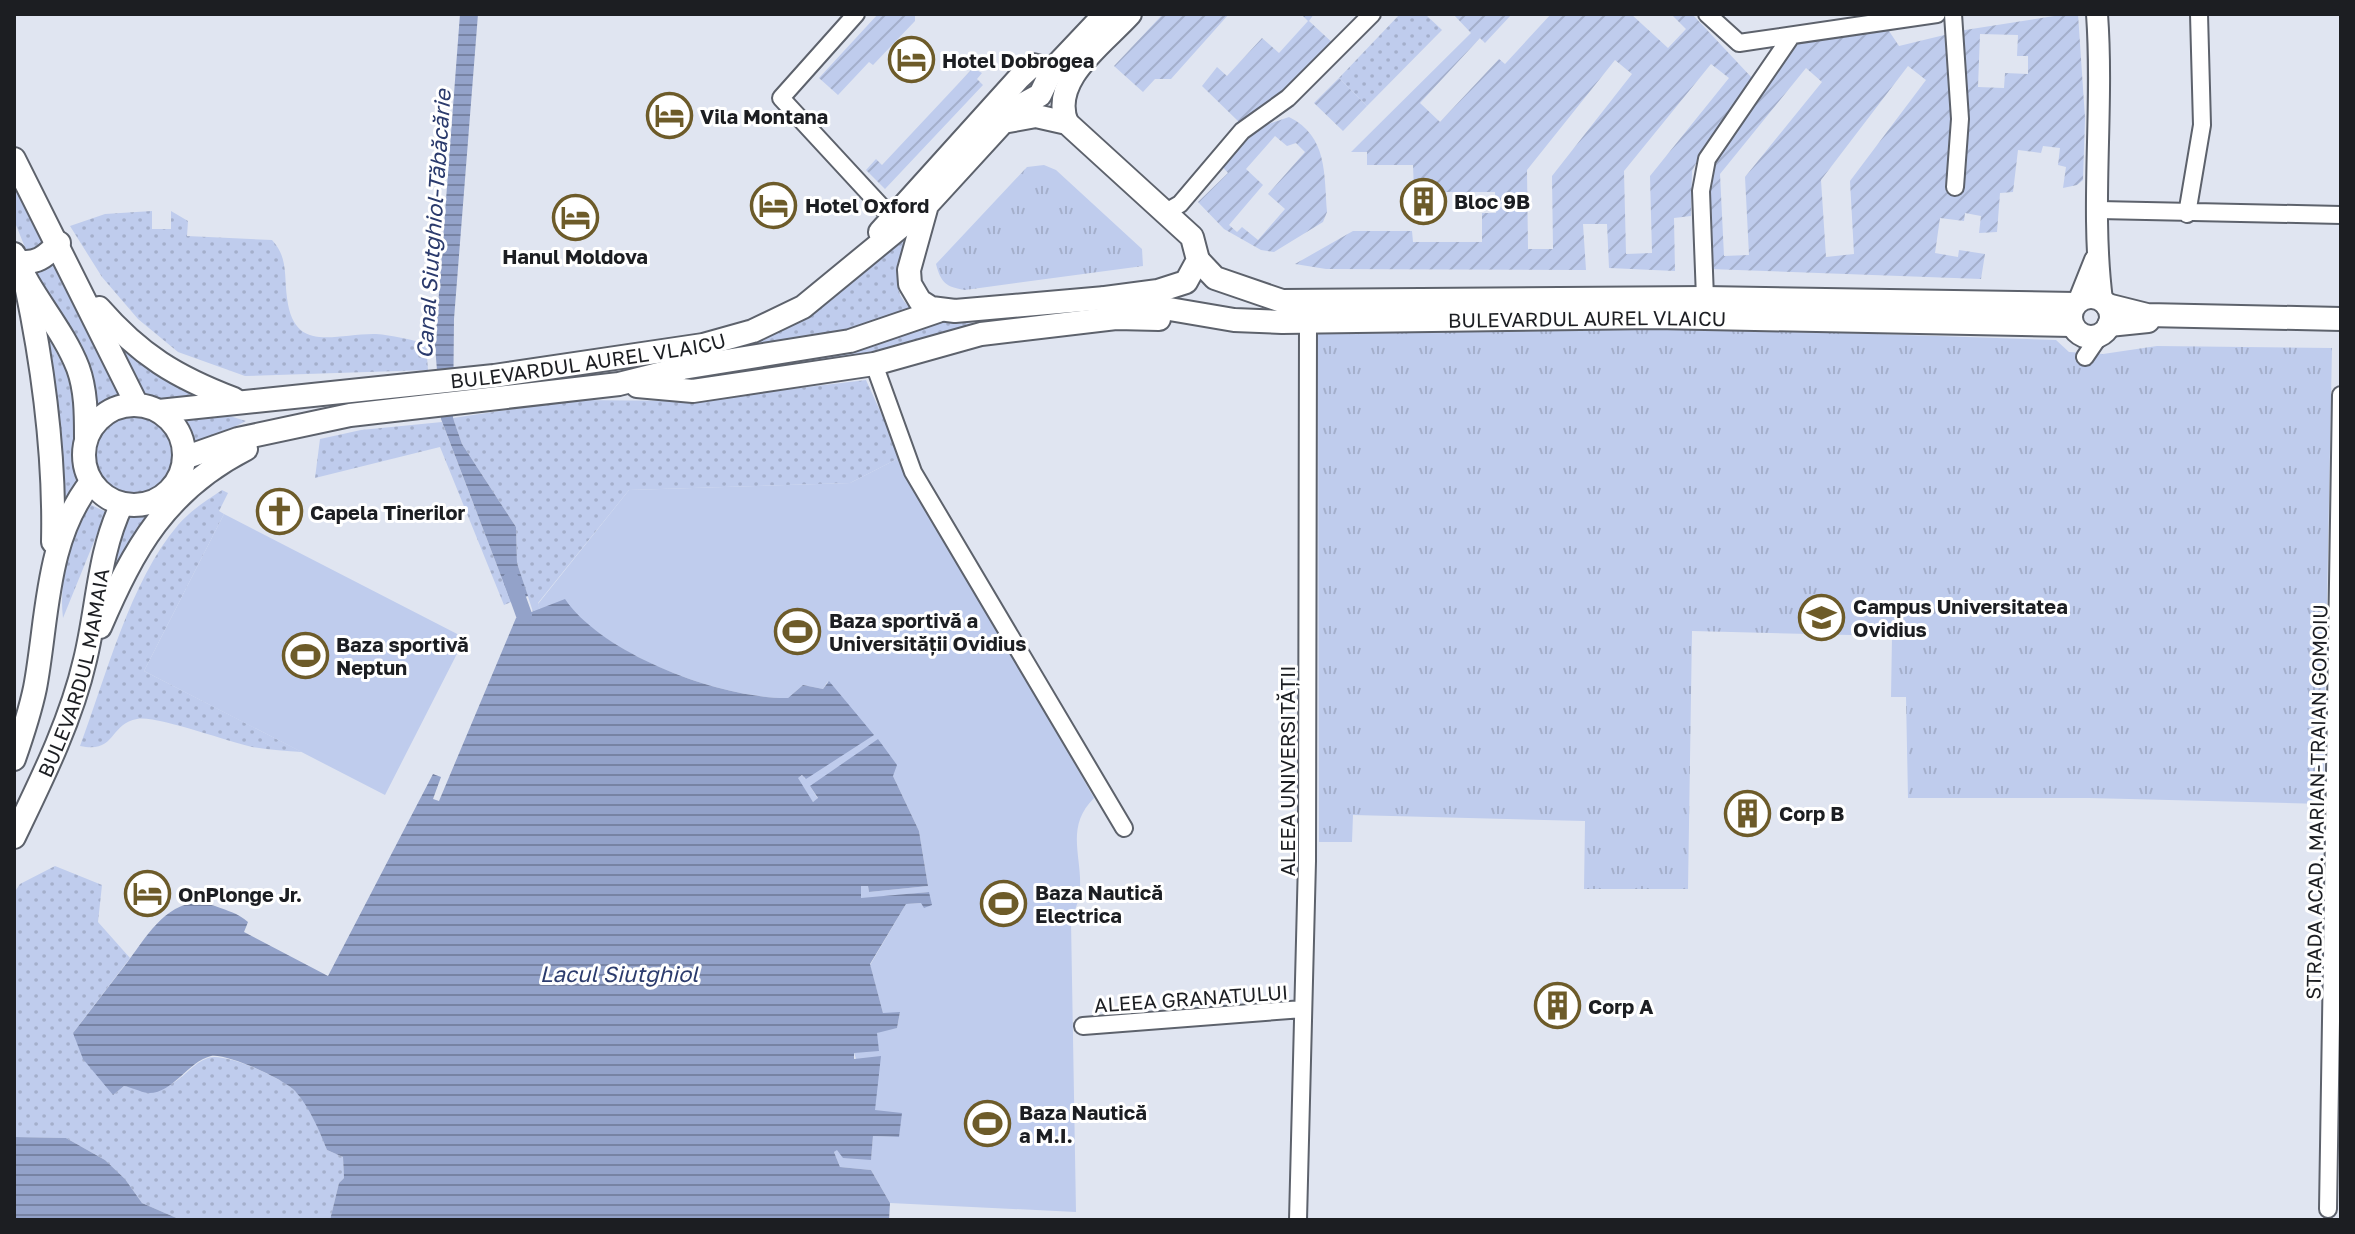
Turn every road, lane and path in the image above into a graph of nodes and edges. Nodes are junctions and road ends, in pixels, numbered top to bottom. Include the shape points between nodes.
1 (856, 14) edge
2 (1105, 14) edge
3 (1130, 14) edge
4 (1372, 14) edge
5 (1707, 14) edge
6 (1937, 14) edge
7 (1953, 14) edge
8 (2097, 14) edge
9 (2199, 14) edge
10 (1790, 38) junction
11 (1052, 70) junction
12 (1003, 122) junction
13 (1067, 123) junction
14 (14, 159) edge
15 (1955, 187) dead end
16 (927, 205) junction
17 (1173, 208) junction
18 (2099, 210) junction
19 (2187, 214) junction
20 (2341, 215) edge
21 (891, 217) junction
22 (54, 233) junction
23 (15, 257) edge
24 (1198, 260) junction
25 (856, 265) junction
26 (26, 285) junction
27 (1105, 298) junction
28 (1705, 298) junction
29 (938, 311) junction
30 (2090, 316) junction
31 (2341, 319) edge
32 (1234, 320) junction
33 (1308, 322) junction
34 (2341, 325) edge
35 (874, 364) junction
36 (619, 384) junction
37 (496, 387) junction
38 (2341, 395) edge
39 (410, 397) junction
40 (239, 401) junction
41 (148, 408) junction
42 (286, 428) junction
43 (86, 437) junction
44 (184, 458) junction
45 (91, 482) junction
46 (122, 504) junction
47 (53, 567) junction
48 (85, 662) junction
49 (14, 759) edge
50 (1124, 828) dead end
51 (14, 837) edge
52 (1303, 1009) junction
53 (1083, 1026) dead end
54 (2341, 1197) edge
55 (2325, 1215) edge
56 (1298, 1220) edge

1 - 21 street via 781,98
2 - 11 main road, BULEVARDUL AUREL VLAICU
3 - 13 main road via 1066,83 1061,100
4 - 17 street via 1288,98 1242,131
5 - 10 street via 1739,43
6 - 10 street
7 - 15 street via 1960,119
8 - 18 street
9 - 19 street via 2202,125
10 - 28 street via 1707,159 1701,191
11 - 12 main road, BULEVARDUL AUREL VLAICU via 1040,95
11 - 21 main road via 1033,65 1026,71
12 - 13 main road via 1036,116
12 - 16 main road, BULEVARDUL AUREL VLAICU
13 - 17 main road
14 - 22 main road
16 - 25 main road, BULEVARDUL AUREL VLAICU
16 - 29 main road via 909,277 920,301
17 - 24 main road via 1192,237
18 - 19 street
18 - 30 street
19 - 20 street
21 - 25 main road
22 - 23 main road via 44,258 30,263
22 - 40 main road via 78,277 121,333 184,380
22 - 41 main road
23 - 26 main road
24 - 27 main road via 1186,282 1176,287
24 - 28 main road, BULEVARDUL AUREL VLAICU via 1215,278 1282,301
25 - 37 main road, BULEVARDUL AUREL VLAICU via 803,307 753,331
26 - 43 main road via 78,368
26 - 47 main road via 44,374 53,462
27 - 29 main road, BULEVARDUL AUREL VLAICU
27 - 32 main road, BULEVARDUL AUREL VLAICU
28 - 30 main road, BULEVARDUL AUREL VLAICU
29 - 36 main road, BULEVARDUL AUREL VLAICU via 850,341 683,368
30 - 31 main road, BULEVARDUL AUREL VLAICU
30 - 33 main road, BULEVARDUL AUREL VLAICU
30 - 34 main road, BULEVARDUL AUREL VLAICU
32 - 33 main road, BULEVARDUL AUREL VLAICU
32 - 35 main road via 1116,318 1042,326 981,334
33 - 52 street, ALEEA UNIVERSITĂȚII
35 - 36 main road via 693,391
35 - 50 street via 913,472
36 - 37 main road, BULEVARDUL AUREL VLAICU
37 - 39 main road, BULEVARDUL AUREL VLAICU
38 - 55 street, STRADA ACAD. MARIAN-TRAIAN GOMOIU
39 - 40 main road, BULEVARDUL AUREL VLAICU
39 - 42 main road, BULEVARDUL AUREL VLAICU
40 - 41 main road, BULEVARDUL AUREL VLAICU
41 - 43 main road via 125,405 101,416
41 - 44 main road via 180,435
42 - 44 main road, BULEVARDUL AUREL VLAICU
42 - 48 main road via 214,465 170,505 127,565
43 - 45 main road via 83,460
44 - 46 main road via 177,482 159,499
45 - 46 main road via 109,500
45 - 47 main road, BULEVARDUL MAMAIA via 65,522
46 - 48 main road, BULEVARDUL MAMAIA via 104,553
47 - 49 main road, BULEVARDUL MAMAIA via 34,690
48 - 51 main road, BULEVARDUL MAMAIA
52 - 53 street, ALEEA GRANATULUI
52 - 56 street, ALEEA UNIVERSITĂȚII
54 - 55 street

